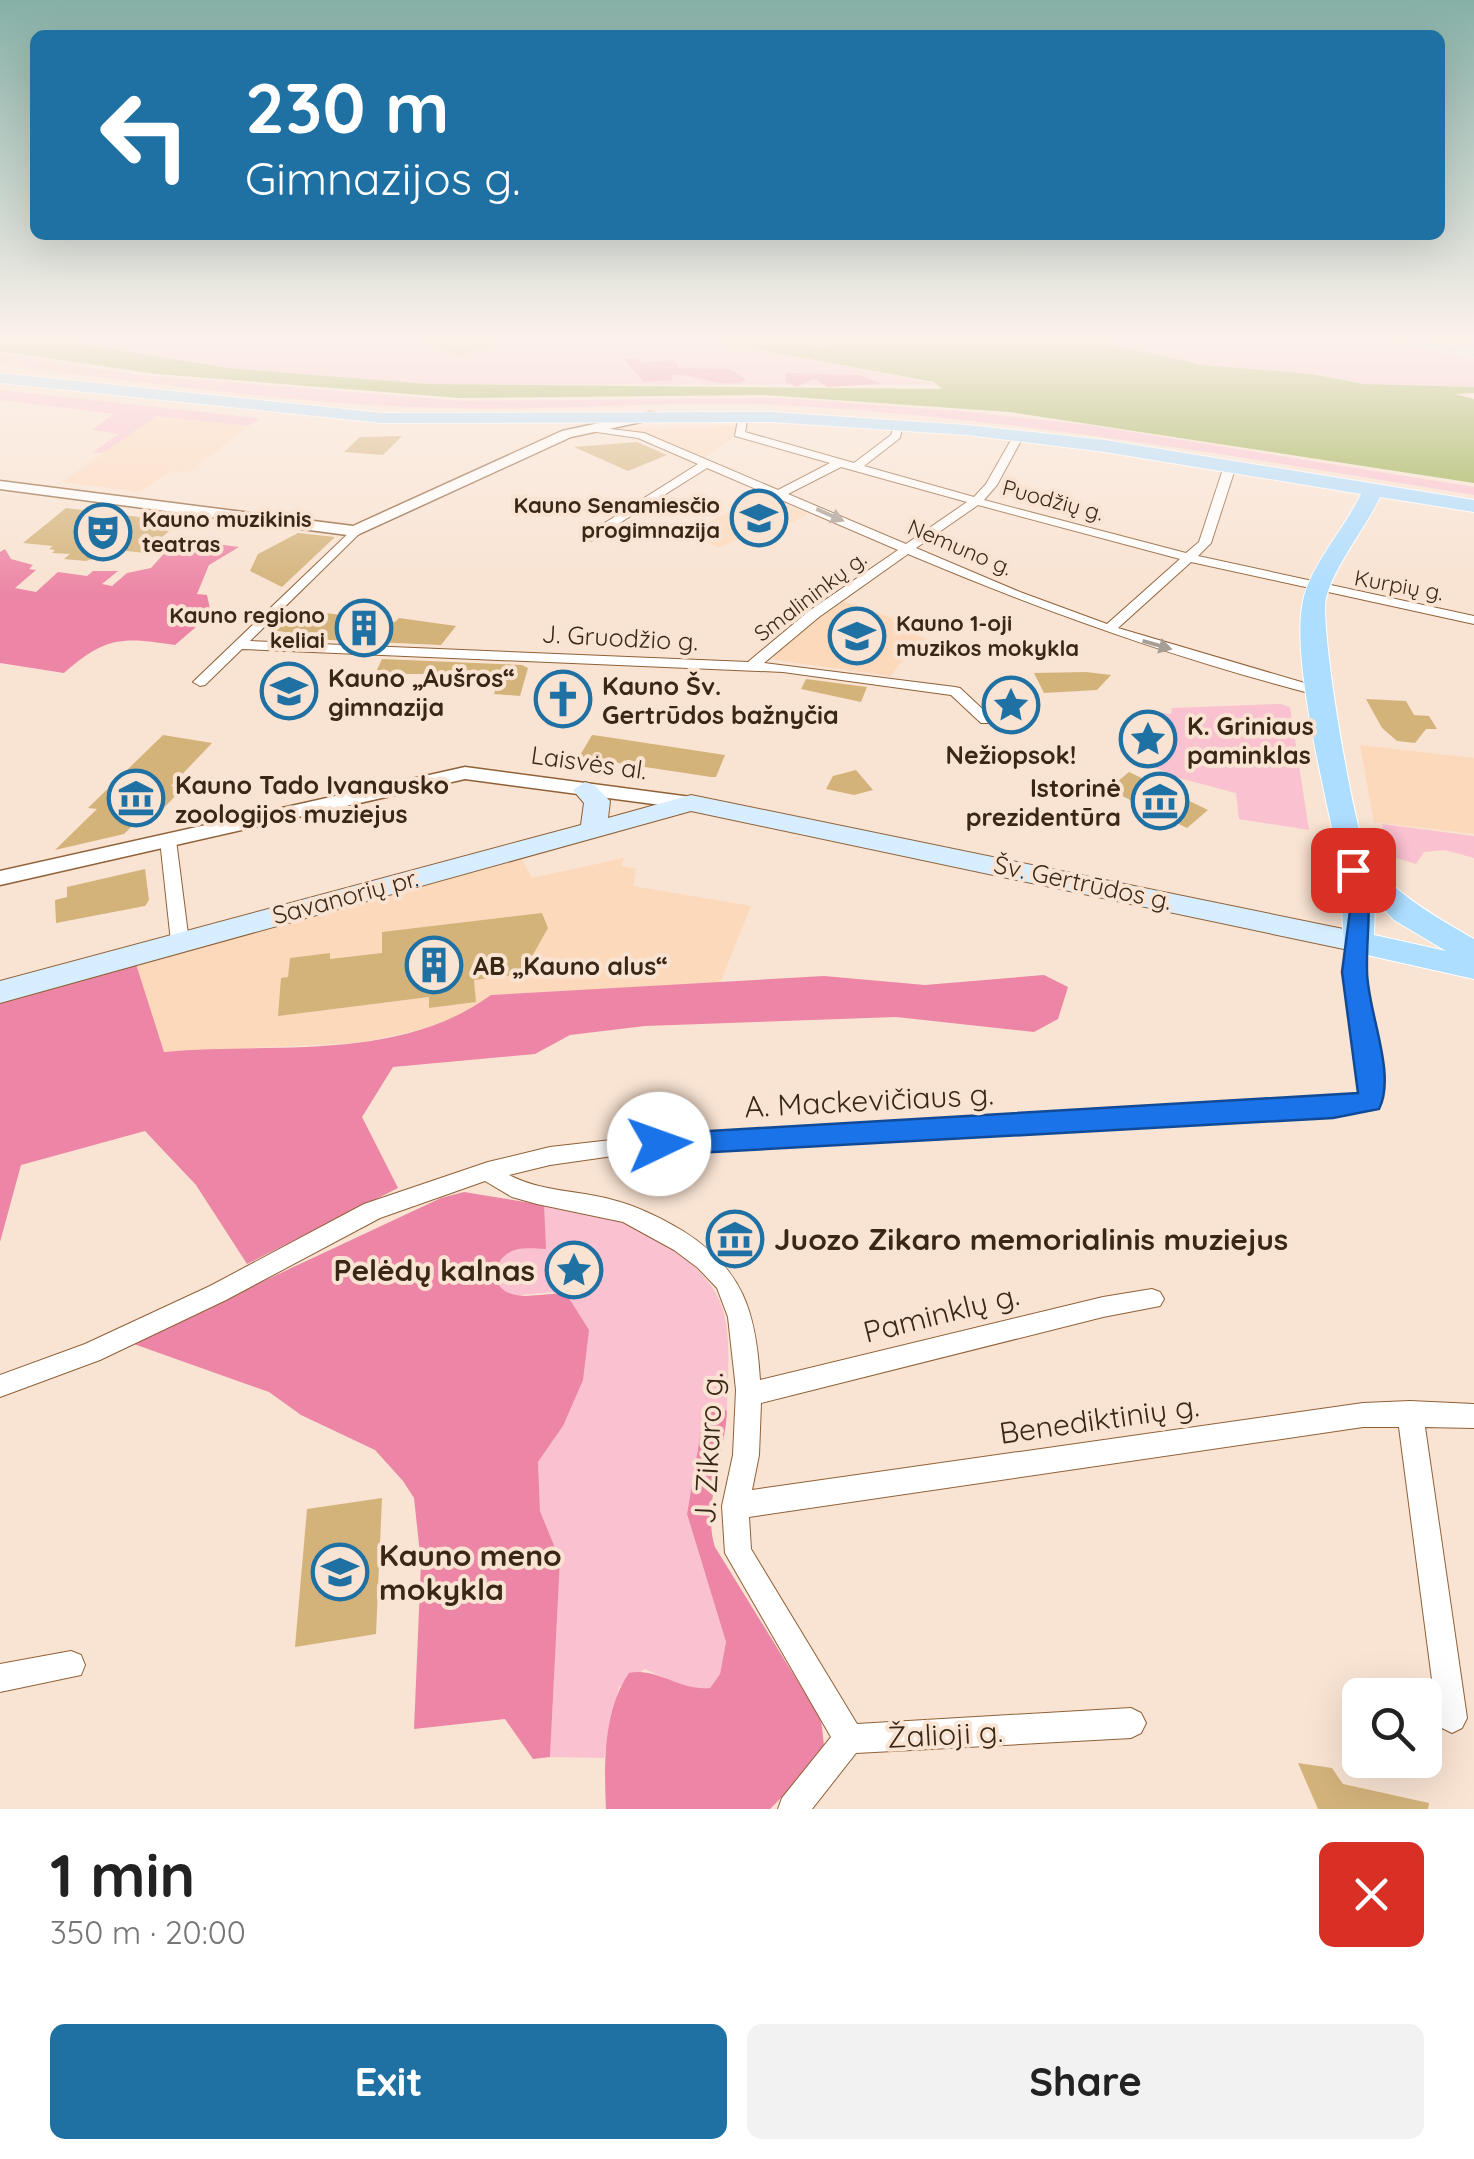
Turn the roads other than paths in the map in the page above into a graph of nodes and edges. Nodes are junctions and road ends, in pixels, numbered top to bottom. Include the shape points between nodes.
1 (598, 426) edge
2 (745, 426) edge
3 (899, 426) edge
4 (916, 426) edge
5 (590, 428) junction
6 (1018, 435) junction
7 (708, 462) junction
8 (840, 463) junction
9 (1230, 466) junction
10 (856, 467) junction
11 (0, 484) edge
12 (1373, 490) junction
13 (781, 494) junction
14 (978, 500) junction
15 (1474, 506) edge
16 (355, 531) junction
17 (587, 538) dead end
18 (907, 550) junction
19 (1189, 558) junction
20 (1316, 590) junction
21 (1474, 620) edge
22 (1108, 630) junction
23 (239, 644) junction
24 (752, 666) junction
25 (200, 682) dead end
26 (1320, 692) junction
27 (986, 720) dead end
28 (585, 790) junction
29 (690, 804) junction
30 (594, 827) junction
31 (168, 840) junction
32 (1350, 857) junction
33 (0, 878) edge
34 (180, 942) junction
35 (1358, 942) junction
36 (1474, 953) edge
37 (1474, 968) edge
38 (0, 992) edge
39 (488, 1171) junction
40 (1152, 1299) dead end
41 (0, 1386) edge
42 (746, 1395) junction
43 (1410, 1413) junction
44 (1474, 1416) edge
45 (735, 1506) junction
46 (71, 1665) dead end
47 (0, 1678) edge
48 (1452, 1718) dead end
49 (1130, 1723) dead end
50 (848, 1740) junction
51 (793, 1809) edge

1 - 5 street
2 - 8 street, Puodžių g.
3 - 10 street via 896,436
4 - 6 main road
5 - 7 street, Nemuno g. via 640,435
5 - 16 street
6 - 9 main road
6 - 14 street, Smalininkų g.
7 - 13 street, Nemuno g.
7 - 17 street
8 - 10 street, Puodžių g.
8 - 13 street
9 - 12 main road
9 - 19 street via 1212,528
10 - 14 street, Puodžių g.
11 - 16 street
12 - 15 main road
12 - 20 main road
13 -> 18 street, Nemuno g.
14 - 18 street, Smalininkų g.
14 - 19 street, Puodžių g.
16 - 23 street
18 - 22 street, Nemuno g.
18 - 24 street, Smalininkų g.
19 - 20 street, Puodžių g.
19 - 22 street
20 - 21 street, Kurpių g.
20 - 26 main road
22 -> 26 street, Nemuno g.
23 - 24 street, J. Gruodžio g.
23 - 25 street
24 - 27 street, J. Gruodžio g. via 955,690
26 - 32 main road
28 - 29 street, Laisvės al.
28 - 30 main road via 597,801
28 - 31 street, Laisvės al. via 480,773
29 - 30 main road, Savanorių pr.
29 - 35 main road, Šv. Gertrūdos g.
30 - 34 main road, Savanorių pr.
31 - 33 street
31 - 34 street
32 - 35 main road via 1361,911
32 - 36 main road via 1405,913
34 - 38 main road, Savanorių pr.
35 - 37 main road, Šv. Gertrūdos g.
35 - 39 street, A. Mackevičiaus g. via 1354,972 1369,1102 620,1147
39 - 41 street, A. Mackevičiaus g. via 372,1210 218,1293
39 - 42 street, J. Zikaro g. via 518,1192 602,1204 634,1216 703,1260 735,1301
40 - 42 street, Paminklų g.
42 - 45 street, J. Zikaro g. via 746,1454
43 - 44 street, Benediktinių g.
43 - 45 street, Benediktinių g.
43 - 48 street
45 - 50 street, J. Zikaro g. via 738,1553
46 - 47 street
49 - 50 street, Žalioji g.
50 - 51 street

